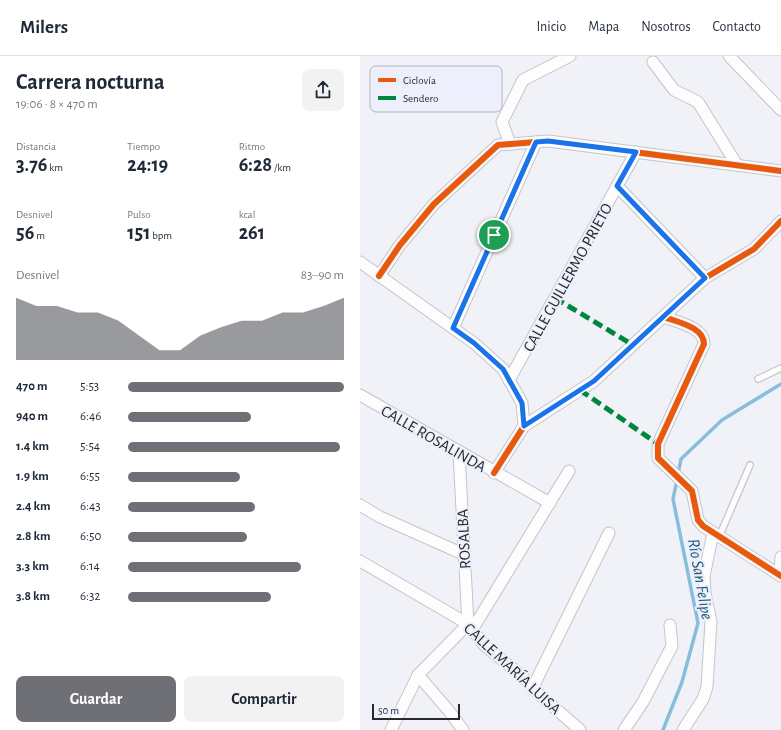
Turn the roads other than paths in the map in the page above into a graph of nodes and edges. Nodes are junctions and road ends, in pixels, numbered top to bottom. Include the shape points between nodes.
1 (570, 56) edge
2 (729, 56) edge
3 (653, 62) dead end
4 (781, 110) edge
5 (536, 142) junction
6 (510, 144) junction
7 (636, 152) junction
8 (737, 165) junction
9 (781, 171) edge
10 (617, 186) junction
11 (781, 221) edge
12 (360, 262) edge
13 (379, 276) junction
14 (705, 278) junction
15 (664, 317) junction
16 (453, 328) junction
17 (781, 368) edge
18 (758, 379) dead end
19 (510, 380) junction
20 (360, 395) edge
21 (524, 426) junction
22 (459, 453) junction
23 (750, 465) dead end
24 (569, 471) dead end
25 (494, 473) junction
26 (550, 503) junction
27 (360, 505) edge
28 (609, 533) dead end
29 (716, 535) junction
30 (463, 554) junction
31 (781, 557) edge
32 (360, 561) edge
33 (781, 575) edge
34 (670, 625) dead end
35 (470, 627) junction
36 (418, 675) junction
37 (533, 688) junction
38 (391, 730) edge
39 (463, 730) edge
40 (580, 730) edge
41 (624, 730) edge
42 (683, 730) edge

1 - 6 street via 523,80 502,122
2 - 4 street
3 - 8 street via 674,90 698,102
5 - 6 street
5 - 7 street via 548,141
5 - 16 street
6 - 13 street via 498,145 434,204 400,245
7 - 8 street
7 - 10 street, CALLE GUILLERMO PRIETO
8 - 9 street
10 - 14 street
10 - 19 street, CALLE GUILLERMO PRIETO
11 - 14 street via 754,249
12 - 13 street
13 - 16 street
14 - 15 street
15 - 21 street via 594,381
15 - 29 street via 698,332 704,337 704,344 658,444 656,455 665,467 687,485 693,494 700,523
16 - 19 street via 503,369
17 - 18 lane
19 - 21 street via 522,403
20 - 22 street, CALLE ROSALINDA
21 - 25 street
22 - 25 street, CALLE ROSALINDA
22 - 30 street, ROSALBA
23 - 29 lane
24 - 26 street
25 - 26 street, CALLE ROSALINDA
26 - 35 street
27 - 30 street via 380,517
28 - 37 street
29 - 33 street
29 - 42 street via 704,576 711,621 707,688
30 - 35 street, ROSALBA
31 - 33 street
32 - 35 street, CALLE MARÍA LUISA
34 - 41 street via 672,646 643,702
35 - 36 street
35 - 37 street, CALLE MARÍA LUISA via 484,646 521,675
36 - 38 street
36 - 39 street
37 - 40 street, CALLE MARÍA LUISA

